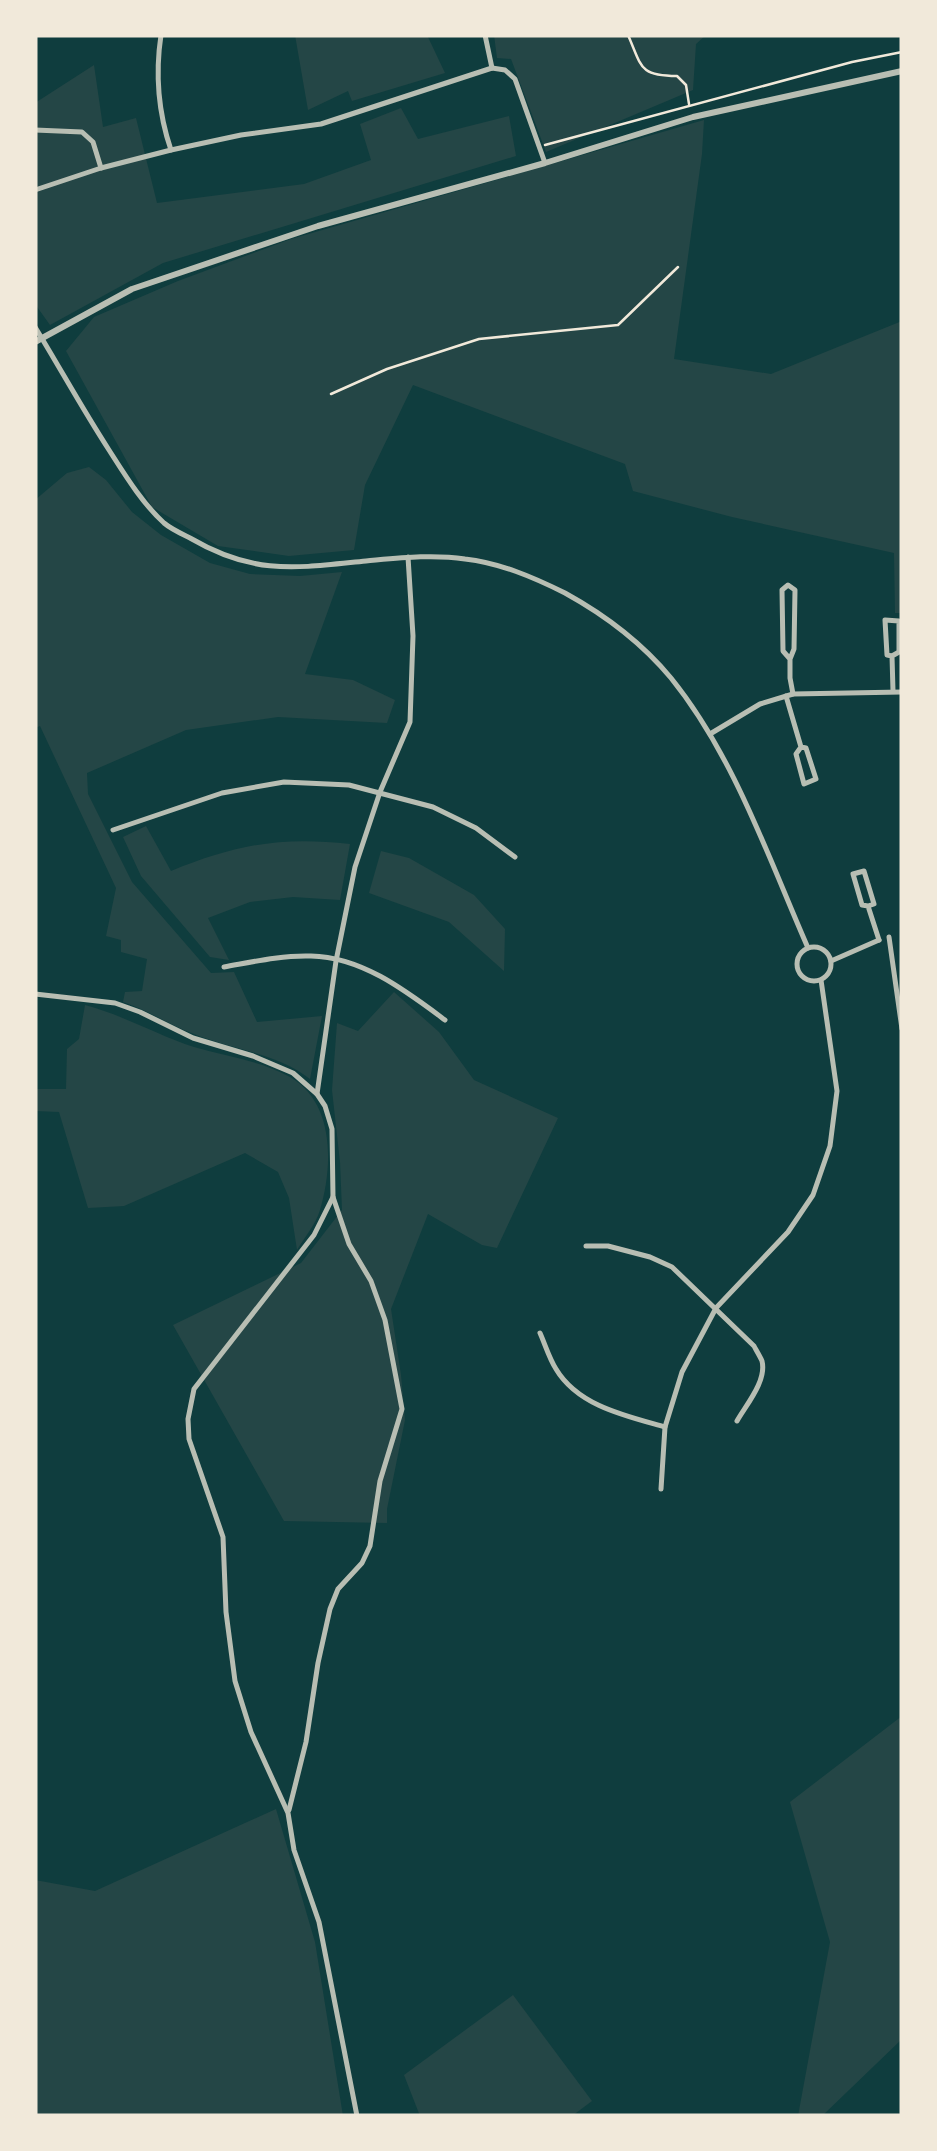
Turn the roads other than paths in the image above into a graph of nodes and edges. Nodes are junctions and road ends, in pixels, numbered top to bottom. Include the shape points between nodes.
1 (161, 35) edge
2 (484, 35) edge
3 (492, 68) junction
4 (902, 71) edge
5 (35, 130) edge
6 (171, 150) junction
7 (545, 163) junction
8 (102, 168) junction
9 (35, 190) edge
10 (35, 327) edge
11 (38, 340) edge
12 (408, 557) junction
13 (782, 620) junction
14 (794, 620) junction
15 (892, 656) junction
16 (790, 659) junction
17 (893, 692) junction
18 (902, 692) edge
19 (789, 695) junction
20 (709, 734) junction
21 (801, 747) junction
22 (380, 792) junction
23 (114, 830) dead end
24 (515, 858) dead end
25 (868, 906) junction
26 (902, 936) edge
27 (889, 937) junction
28 (879, 940) junction
29 (808, 948) junction
30 (336, 961) junction
31 (830, 961) junction
32 (224, 967) dead end
33 (821, 980) junction
34 (35, 994) edge
35 (445, 1020) dead end
36 (902, 1029) edge
37 (317, 1094) junction
38 (333, 1197) junction
39 (586, 1246) dead end
40 (716, 1308) junction
41 (540, 1332) dead end
42 (737, 1420) dead end
43 (665, 1428) junction
44 (661, 1489) dead end
45 (288, 1812) junction
46 (357, 2116) edge

1 - 6 street via 156,65
2 - 3 street
3 - 6 street via 321,124
3 - 7 street via 515,79
4 - 7 street via 693,118
5 - 8 street via 82,132
6 - 8 street
7 - 11 street via 220,257 132,289
8 - 9 street
10 - 11 street
11 - 12 street via 165,524 253,564 296,568
12 - 20 street via 490,563 590,607 672,679
12 - 22 street via 410,722
13 - 14 street
13 - 14 street via 782,590 788,585 795,590
13 - 16 street via 783,651
14 - 16 street
15 - 15 street via 899,652 900,621 885,620
15 - 17 street
16 - 19 street
17 - 18 street
17 - 19 street
19 - 20 street
19 - 21 street
20 - 29 street
21 - 21 street via 816,779 804,784 796,754
22 - 23 street via 284,782 222,794
22 - 24 street via 476,828
22 - 30 street
25 - 25 street via 874,904 864,871 853,874 862,905
25 - 28 street
26 - 27 street
27 - 28 street
27 - 36 street
28 - 31 street
29 - 31 street via 825,951
29 - 33 street via 798,970
30 - 32 street via 313,956
30 - 35 street via 398,985
30 - 37 street
31 - 33 street
33 - 40 street via 836,1090 830,1146 813,1195 788,1232
34 - 37 street via 140,1012 293,1072
37 - 38 street via 332,1129
38 - 45 street via 386,1320 402,1409 380,1480 370,1546 330,1609
38 - 45 street via 314,1234 194,1389 188,1419 223,1538 235,1681
39 - 40 street via 672,1266
40 - 42 street via 762,1360 758,1384
40 - 43 street via 682,1372
41 - 43 street via 566,1384 594,1404
43 - 44 street
45 - 46 street via 319,1922

